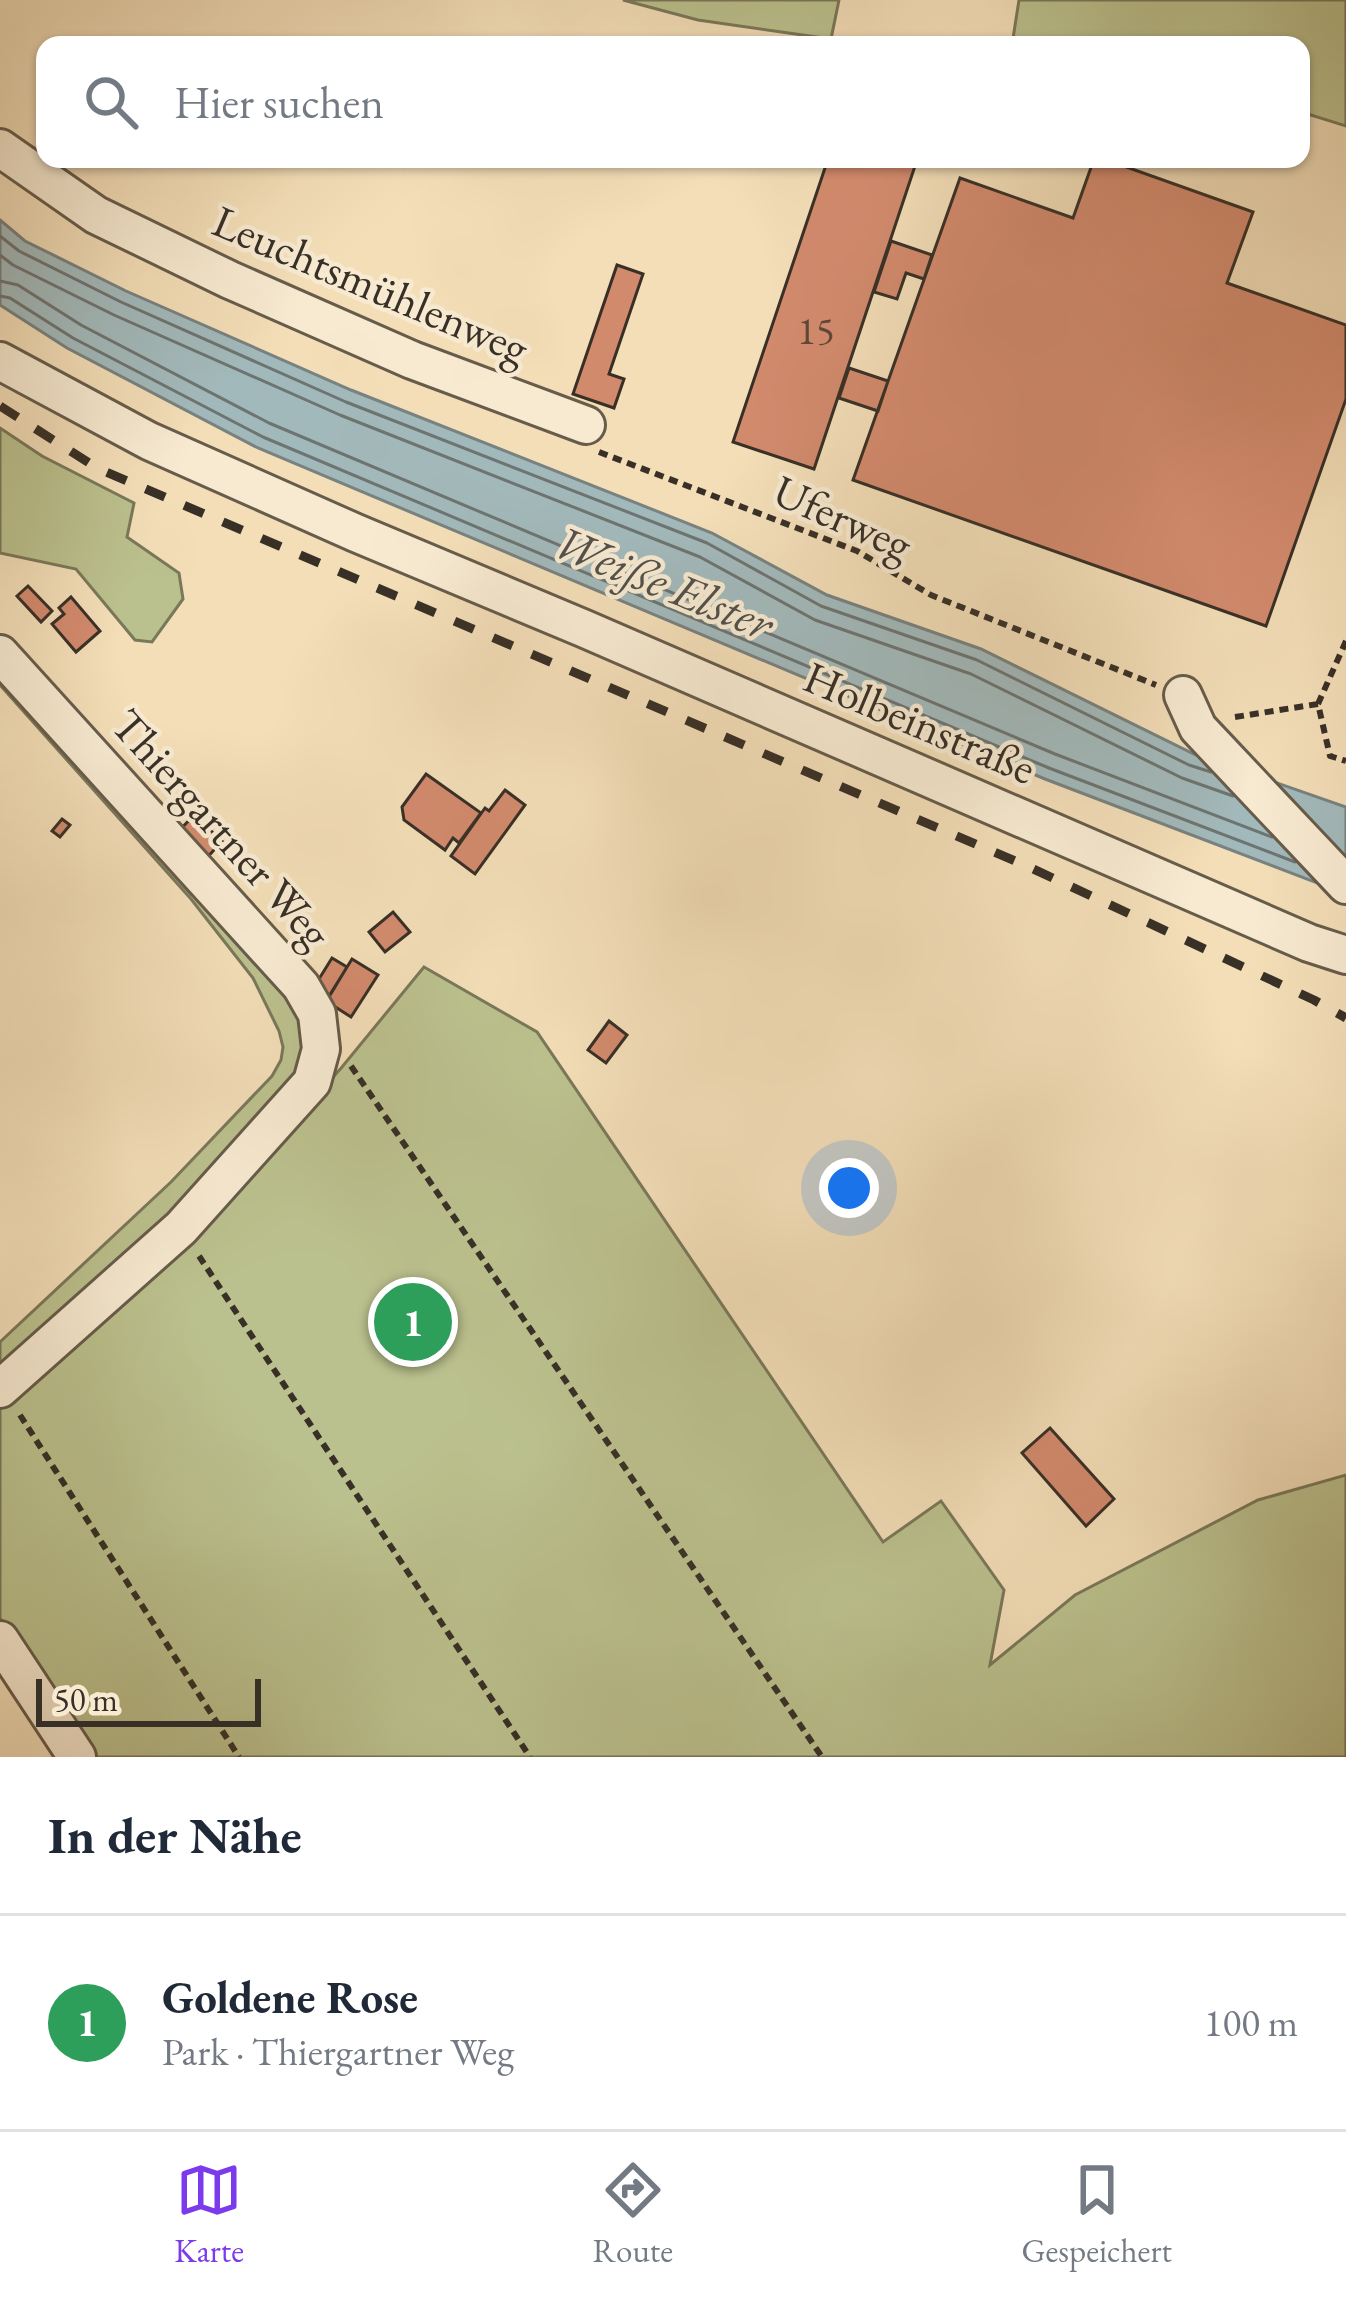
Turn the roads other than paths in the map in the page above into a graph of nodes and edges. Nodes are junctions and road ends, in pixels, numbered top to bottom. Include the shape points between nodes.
1 (0, 148) edge
2 (0, 362) edge
3 (584, 435) road end
4 (0, 654) edge
5 (1191, 712) road end
6 (1346, 885) edge
7 (1346, 955) edge
8 (1, 1388) edge
9 (0, 1640) edge
10 (77, 1757) edge

1 - 3 street, Leuchtsmühlenweg via 96,215
2 - 7 street, Holbeinstraße via 148,441 356,533
4 - 8 street, Thiergartner Weg via 301,986 317,1014 321,1048 312,1082 181,1228
5 - 6 street
9 - 10 street

